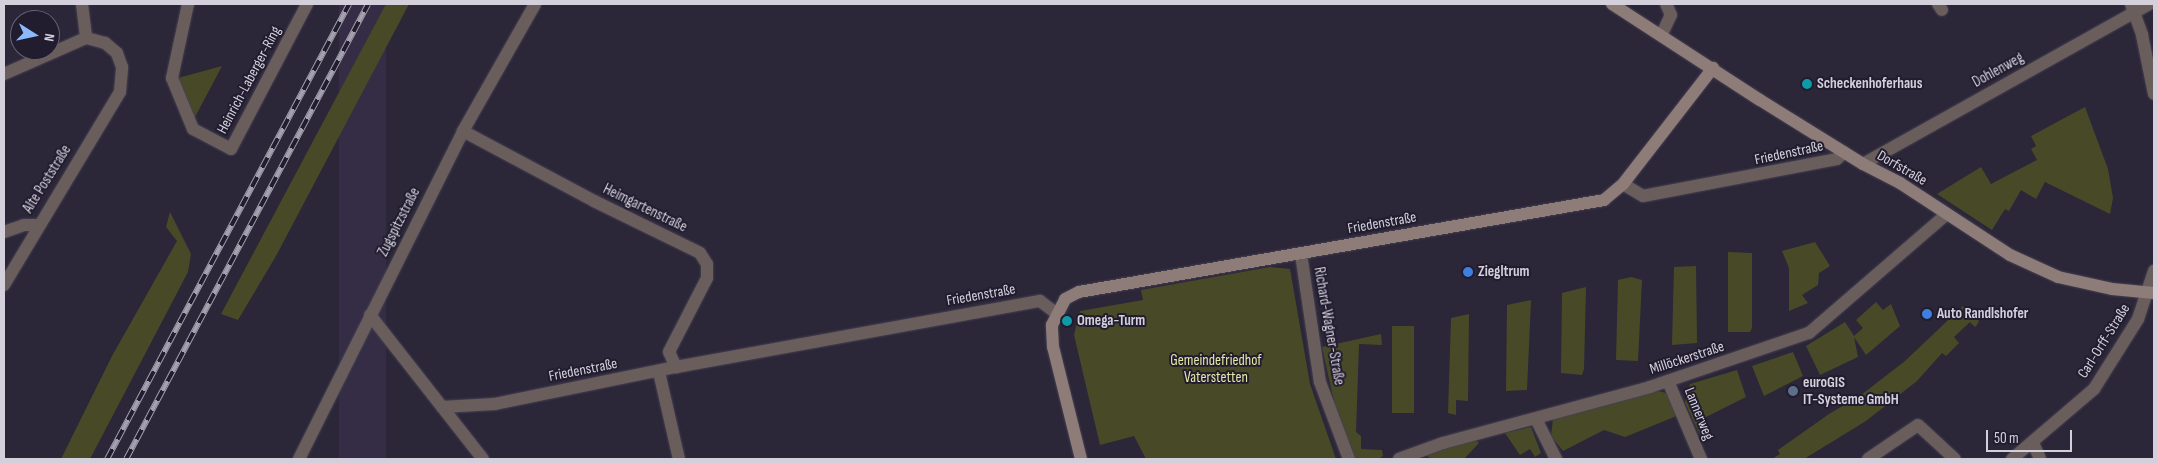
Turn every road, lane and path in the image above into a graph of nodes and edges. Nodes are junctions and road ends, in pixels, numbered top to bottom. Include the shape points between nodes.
1 (82, 4) edge
2 (188, 4) edge
3 (307, 4) edge
4 (535, 4) edge
5 (1612, 4) edge
6 (2149, 4) edge
7 (1672, 5) edge
8 (2133, 8) edge
9 (1662, 34) junction
10 (86, 38) junction
11 (1713, 68) junction
12 (4, 74) edge
13 (2154, 94) edge
14 (463, 131) junction
15 (1844, 152) junction
16 (1863, 164) junction
17 (1623, 184) junction
18 (1947, 214) junction
19 (38, 225) junction
20 (4, 232) edge
21 (1300, 254) junction
22 (2154, 271) edge
23 (4, 285) edge
24 (2151, 293) edge
25 (1056, 313) junction
26 (370, 315) junction
27 (676, 367) junction
28 (659, 372) junction
29 (1668, 381) junction
30 (442, 407) junction
31 (1536, 419) junction
32 (2033, 443) junction
33 (299, 459) edge
34 (483, 459) edge
35 (679, 459) edge
36 (1081, 459) edge
37 (1349, 459) edge
38 (1399, 459) edge
39 (1556, 459) edge
40 (1701, 459) edge
41 (1868, 459) edge
42 (1955, 459) edge
43 (2012, 459) edge
44 (2040, 459) edge

1 - 10 street
2 - 3 street, Heinrich-Laberger-Ring via 172,78 193,129 231,149
4 - 14 street, Zugspitzstraße
5 - 9 street, Dorfstraße
6 - 8 street, Dohlenweg
7 - 9 street via 1670,22
8 - 13 street
8 - 16 street, Dohlenweg
9 - 11 street, Dorfstraße
10 - 12 street
10 - 19 street, Alte Poststraße via 106,43 117,53 122,67 120,92
11 - 15 street, Dorfstraße
11 - 17 street, Friedenstraße
14 - 26 street, Zugspitzstraße
14 - 27 street, Heimgartenstraße via 594,201 700,252 707,264 707,278 669,352
15 - 16 street, Dorfstraße
15 - 17 street, Friedenstraße via 1837,159 1643,196
16 - 18 street, Dorfstraße via 1900,183
17 - 21 street, Friedenstraße via 1604,200
18 - 24 street, Dorfstraße via 2010,255 2042,270 2104,288
18 - 29 street, Millöckerstraße via 1809,333
19 - 20 street via 24,225
19 - 23 street, Alte Poststraße
21 - 25 street, Friedenstraße via 1079,292 1064,298
21 - 37 street, Richard-Wagner-Straße via 1320,382
22 - 24 street, Carl-Orff-Straße
24 - 32 street, Carl-Orff-Straße via 2130,334 2094,389
25 - 27 street, Friedenstraße via 1040,301
25 - 36 street via 1053,347
26 - 30 street
26 - 33 street, Zugspitzstraße
27 - 28 street, Friedenstraße
28 - 30 street, Friedenstraße via 495,404
28 - 35 street
29 - 31 street, Millöckerstraße
29 - 40 street, Lannerweg
30 - 34 street
31 - 38 street, Millöckerstraße via 1443,443
31 - 39 street
32 - 43 street, Carl-Orff-Straße
32 - 44 street
41 - 42 street via 1918,425

